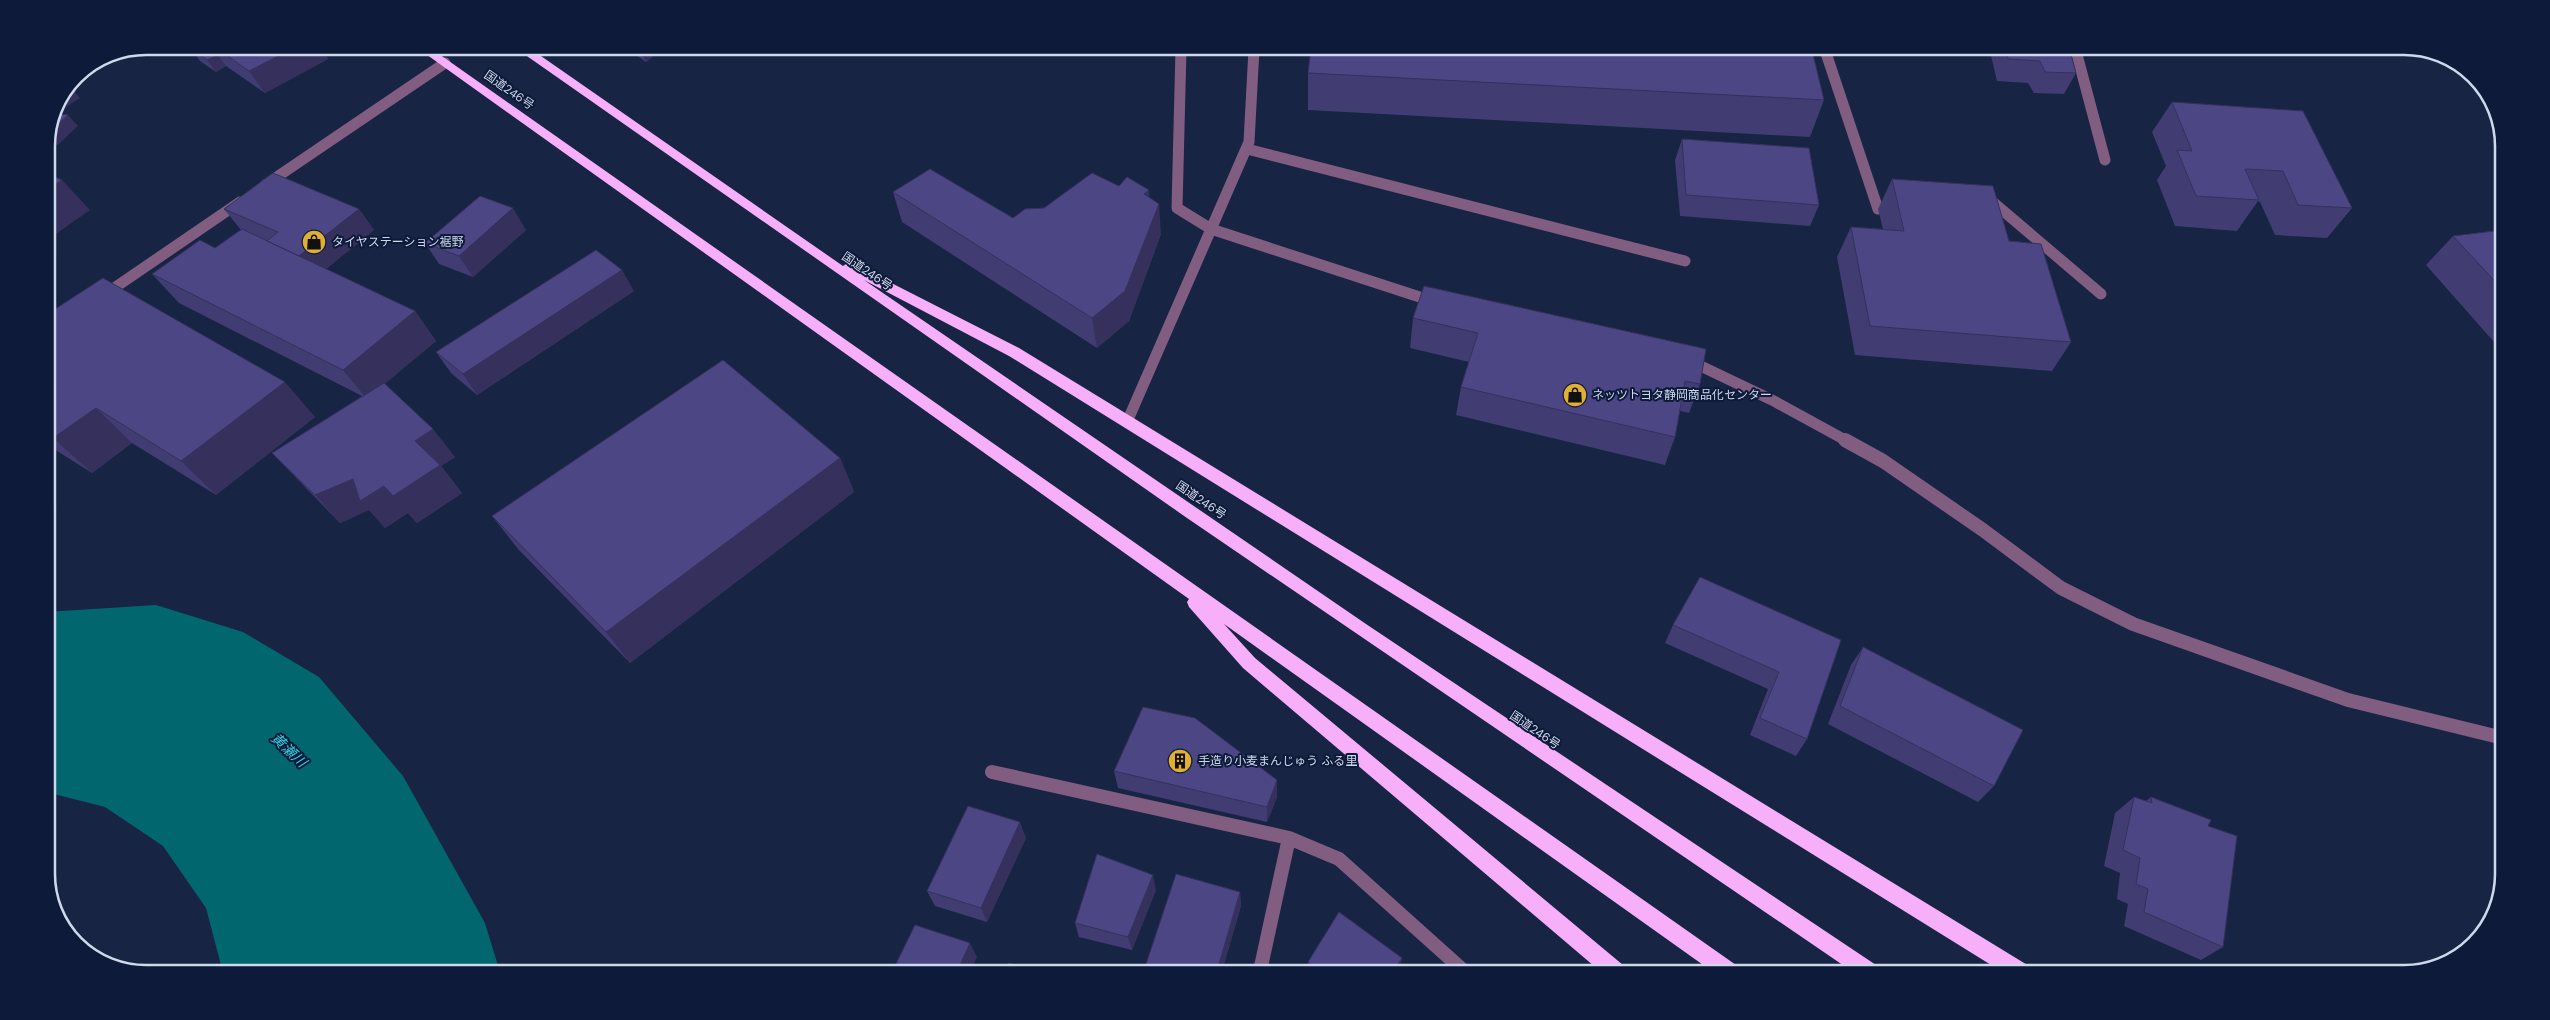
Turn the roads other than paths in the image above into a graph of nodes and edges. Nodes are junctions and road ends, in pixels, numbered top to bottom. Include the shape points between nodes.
1 (434, 55) edge
2 (531, 55) edge
3 (1181, 55) edge
4 (1254, 55) edge
5 (1827, 55) edge
6 (2077, 55) edge
7 (445, 62) junction
8 (1247, 149) junction
9 (2105, 160) dead end
10 (1973, 194) edge
11 (1906, 204) edge
12 (1211, 230) junction
13 (794, 239) junction
14 (1685, 262) dead end
15 (2100, 294) dead end
16 (95, 300) edge
17 (1450, 305) edge
18 (1678, 356) edge
19 (1128, 422) junction
20 (1176, 582) junction
21 (2495, 736) edge
22 (992, 772) dead end
23 (1288, 838) junction
24 (1261, 965) edge
25 (1457, 965) edge
26 (1608, 965) edge
27 (1719, 965) edge
28 (1859, 965) edge
29 (2009, 965) edge

1 - 7 highway, 国道246号
2 - 13 highway, 国道246号
3 - 12 street via 1177,208
4 - 8 street
5 - 11 street via 1878,209
6 - 9 street
7 - 16 street
7 - 20 highway, 国道246号
8 - 12 street
8 - 14 street
10 - 15 street via 1983,193
12 - 17 street
12 - 19 street
13 - 19 highway via 1014,352
13 - 28 highway, 国道246号 via 1588,784
18 - 21 street via 1772,400 1883,461 2061,588 2133,624 2348,700
19 - 29 highway
20 - 26 highway via 1250,663
20 - 27 highway, 国道246号
22 - 23 street
23 - 24 street
23 - 25 street via 1339,859

